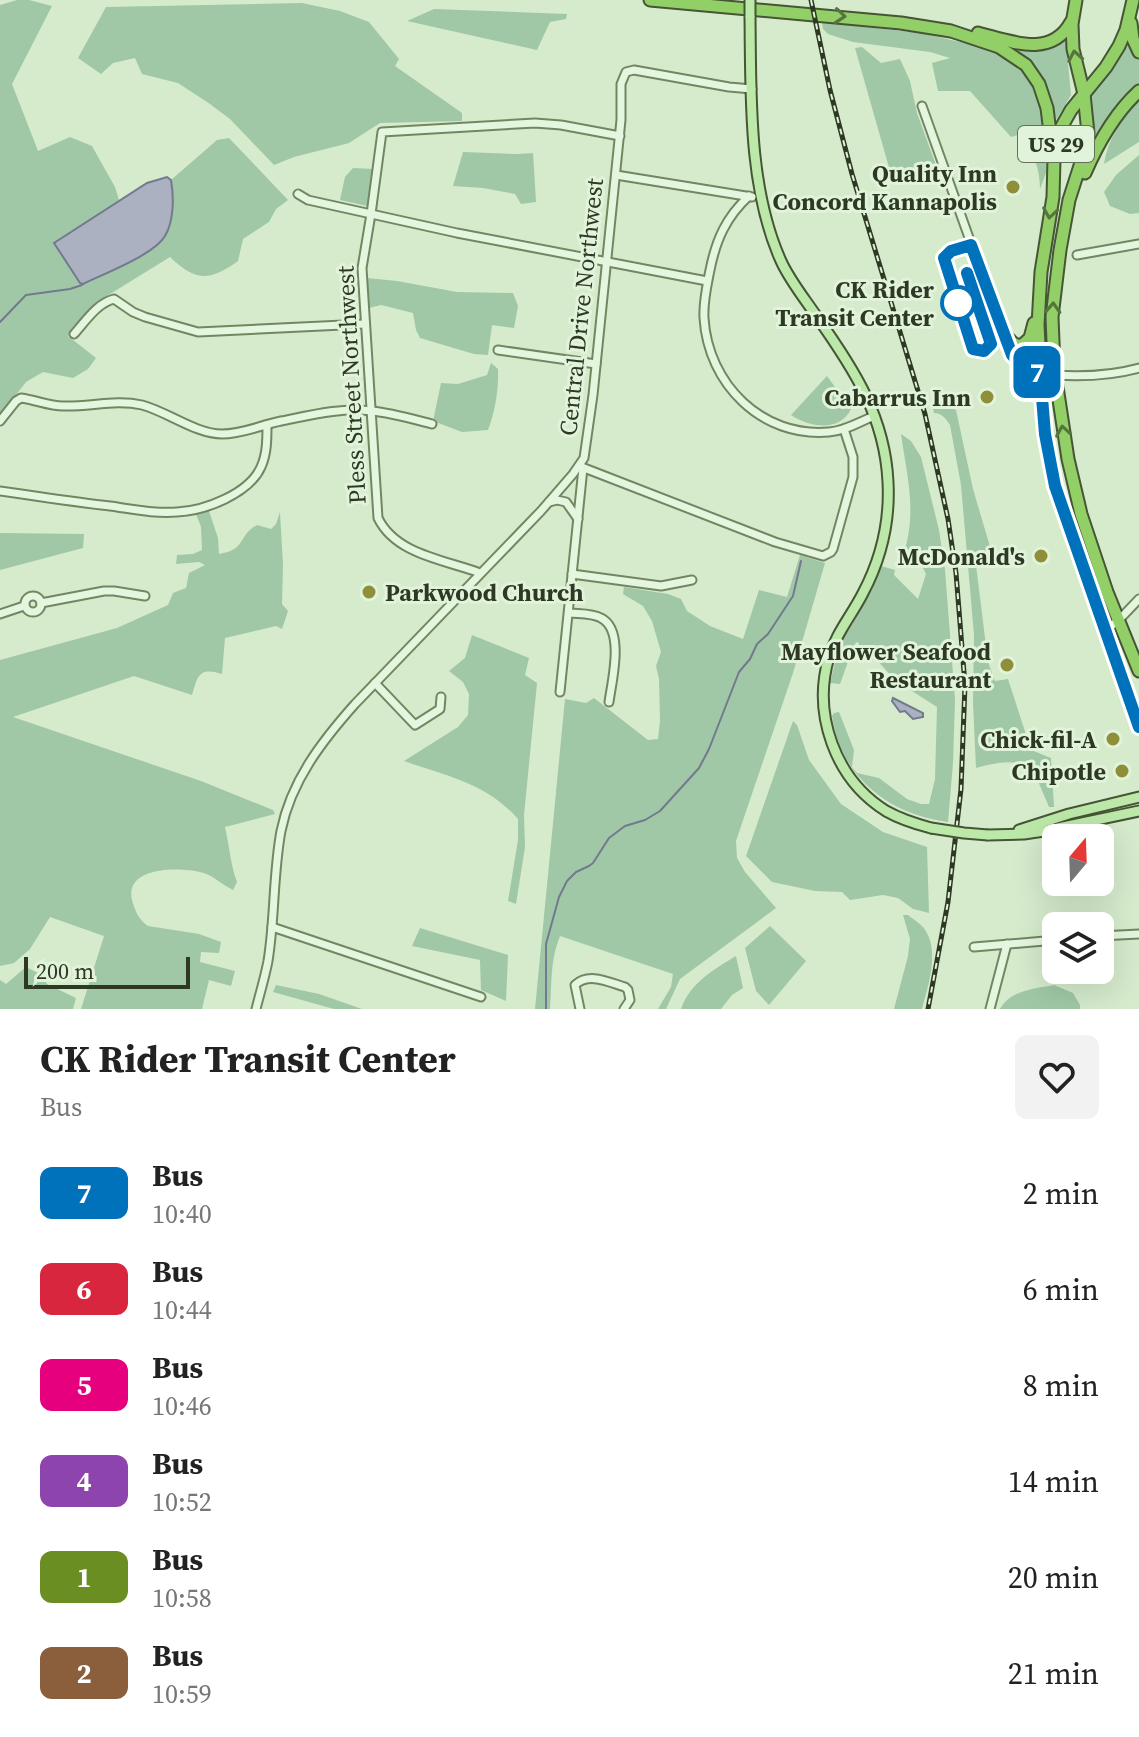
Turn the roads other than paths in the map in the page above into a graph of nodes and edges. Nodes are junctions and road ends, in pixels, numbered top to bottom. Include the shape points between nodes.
1 (650, 0) edge
2 (750, 0) edge
3 (1076, 0) edge
4 (1131, 8) edge
5 (1072, 17) junction
6 (951, 31) junction
7 (1139, 52) edge
8 (752, 89) junction
9 (1139, 91) edge
10 (1084, 94) junction
11 (922, 106) dead end
12 (620, 136) junction
13 (1053, 168) junction
14 (616, 175) junction
15 (298, 194) dead end
16 (755, 196) junction
17 (371, 214) junction
18 (1061, 241) junction
19 (1139, 244) edge
20 (1077, 255) dead end
21 (607, 261) junction
22 (707, 281) junction
23 (1039, 303) junction
24 (364, 324) junction
25 (1003, 333) junction
26 (74, 334) dead end
27 (498, 350) dead end
28 (596, 364) junction
29 (1139, 368) edge
30 (1040, 373) junction
31 (1055, 376) junction
32 (371, 411) junction
33 (874, 416) junction
34 (0, 421) edge
35 (432, 424) dead end
36 (267, 425) junction
37 (844, 429) junction
38 (581, 467) junction
39 (0, 491) edge
40 (549, 502) junction
41 (578, 519) junction
42 (480, 573) junction
43 (572, 574) junction
44 (692, 580) dead end
45 (145, 596) dead end
46 (1139, 599) edge
47 (570, 613) junction
48 (0, 614) edge
49 (1118, 621) junction
50 (1105, 630) junction
51 (1139, 671) edge
52 (375, 683) junction
53 (560, 692) dead end
54 (441, 697) dead end
55 (609, 702) dead end
56 (1139, 727) edge
57 (1139, 797) edge
58 (1139, 811) edge
59 (1004, 834) junction
60 (272, 927) junction
61 (1139, 934) edge
62 (1114, 935) edge
63 (1042, 941) edge
64 (1007, 944) junction
65 (974, 947) dead end
66 (481, 997) dead end
67 (256, 1009) edge
68 (580, 1009) edge
69 (624, 1009) edge
70 (990, 1009) edge

1 -> 6 highway
2 - 8 main road, bridge
3 - 5 highway, US 29
4 - 7 highway
4 - 10 highway, US 29 via 1115,53
5 - 6 highway via 1060,37 1040,45
10 -> 5 highway, US 29
6 - 13 highway via 999,47 1030,70 1047,108
8 - 12 street, Central Drive Northwest via 626,72
8 - 16 main road
9 - 18 highway via 1098,144
10 - 13 highway, US 29 via 1062,126
10 - 18 highway, US 29 via 1087,140
11 - 25 street
12 - 14 street, Central Drive Northwest
12 - 17 street, Pless Street Northwest via 535,123 382,132
13 -> 23 highway, US 29
14 - 16 street
14 - 21 street, Central Drive Northwest
15 - 17 street
16 - 22 street via 733,211 718,236
16 - 33 main road via 783,265 852,368
17 - 21 street
17 - 24 street, Pless Street Northwest via 362,268
31 -> 18 highway, US 29 via 1052,317
19 - 20 street
21 - 22 street
21 - 28 street, Central Drive Northwest
22 - 37 street via 706,338 721,376 743,403 783,427
23 - 25 highway via 1025,344 1014,344
23 - 30 highway, US 29
24 - 26 street via 198,332 145,317 114,299
24 - 32 street, Pless Street Northwest
25 - 30 street via 1015,359
27 - 28 street
28 - 38 street, Central Drive Northwest
29 - 31 street
30 - 31 street
30 - 50 highway, US 29 via 1052,475
49 -> 31 highway, US 29 via 1074,488
32 - 35 street
32 - 36 street via 321,413
32 - 42 street, Pless Street Northwest via 376,506 386,531 410,548
33 - 37 street
33 - 59 main road, bridge via 885,453 886,520 869,581 829,656 825,716 834,751 854,783 899,817 931,828
34 - 36 street via 21,398 66,406 127,402 219,434
36 - 39 street via 261,468 248,484 191,511 149,511
37 - 38 street via 853,477 833,549 823,556
38 - 40 street, Central Drive Northwest
38 - 41 street
40 - 41 street via 566,502
40 - 42 street, Central Drive Northwest
41 - 43 street
42 - 52 street, Central Drive Northwest
43 - 44 street via 661,586
43 - 47 street
45 - 48 street via 104,591 41,603 34,613 24,606
46 - 49 street
47 - 53 street
47 - 55 street via 602,618 612,628 616,641
49 - 50 street
49 - 51 highway, US 29
50 - 56 highway, US 29
52 - 54 street via 415,725 440,709
52 - 60 street, Central Drive Northwest via 326,737 294,791 281,830
57 - 59 main road
58 - 59 main road
60 - 66 street
60 - 67 street, Central Drive Northwest
61 - 62 street
63 - 64 street
64 - 65 street
64 - 70 street
68 - 69 street via 575,985 590,978 625,987 630,1000

